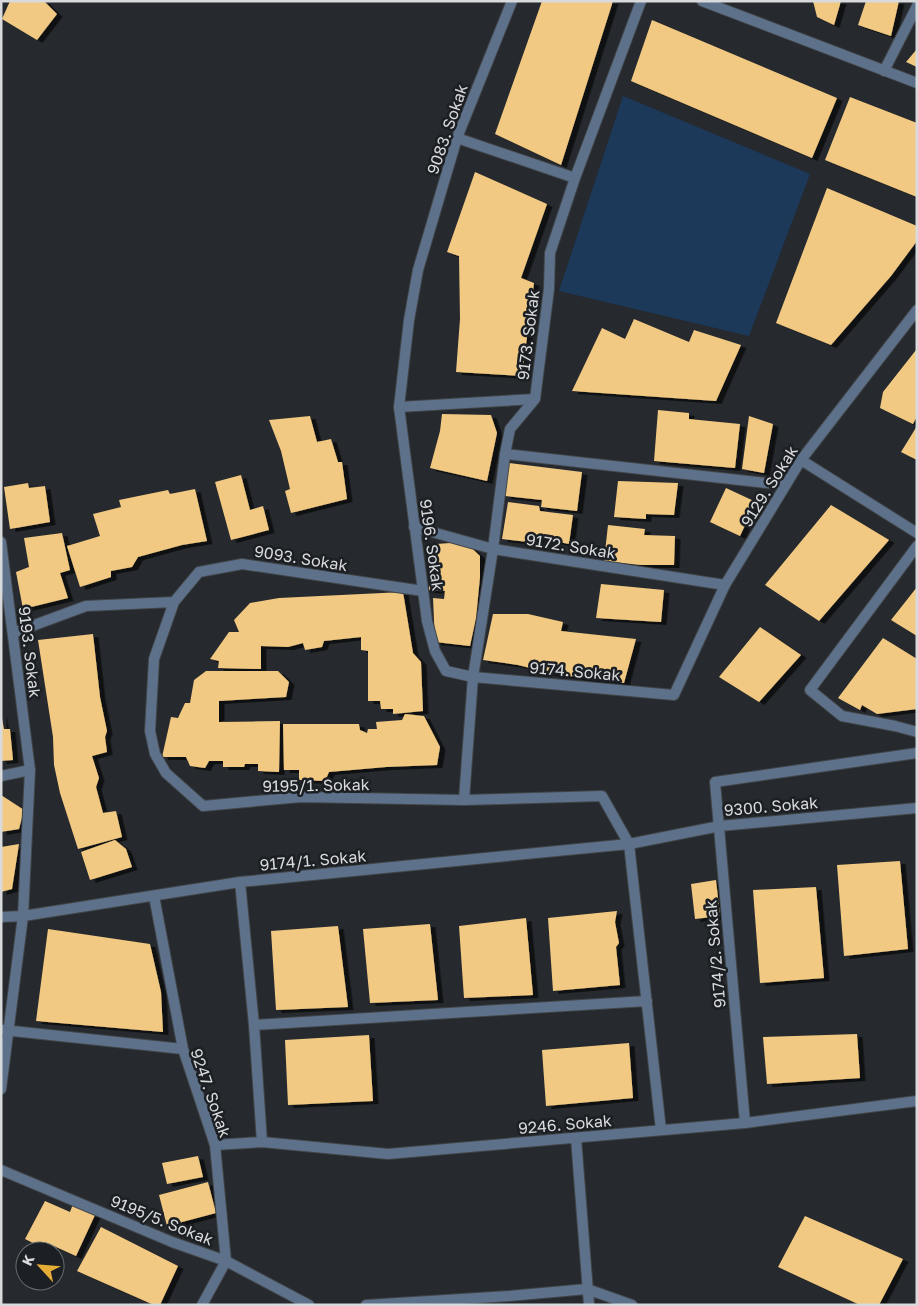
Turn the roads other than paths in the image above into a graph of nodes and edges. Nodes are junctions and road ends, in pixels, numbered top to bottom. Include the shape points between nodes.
1 (512, 1) edge
2 (642, 1) edge
3 (702, 1) edge
4 (917, 6) edge
5 (884, 71) junction
6 (917, 83) edge
7 (457, 138) junction
8 (575, 178) junction
9 (418, 270) joint
10 (917, 310) edge
11 (535, 399) junction
12 (399, 407) junction
13 (505, 454) junction
14 (801, 460) junction
15 (785, 485) junction
16 (414, 527) junction
17 (917, 533) edge
18 (1, 542) edge
19 (917, 546) edge
20 (493, 549) junction
21 (725, 585) junction
22 (423, 591) junction
23 (174, 602) junction
24 (13, 633) junction
25 (473, 677) junction
26 (674, 695) joint
27 (917, 732) edge
28 (917, 753) edge
29 (30, 770) junction
30 (1, 776) edge
31 (464, 800) junction
32 (917, 808) edge
33 (720, 826) junction
34 (629, 844) junction
35 (240, 882) junction
36 (154, 896) junction
37 (23, 916) junction
38 (1, 917) edge
39 (647, 1001) junction
40 (254, 1025) junction
41 (4, 1030) edge
42 (183, 1048) junction
43 (1, 1088) edge
44 (917, 1101) edge
45 (745, 1123) junction
46 (661, 1130) junction
47 (576, 1138) junction
48 (262, 1142) junction
49 (215, 1145) junction
50 (1, 1170) edge
51 (226, 1261) junction
52 (587, 1289) junction
53 (202, 1305) edge
54 (309, 1305) edge
55 (366, 1305) edge
56 (589, 1305) edge
57 (632, 1305) edge

1 - 7 street, 9083. Sokak
2 - 8 street, 9173. Sokak
3 - 5 street
4 - 5 street
5 - 6 street
7 - 8 street
7 - 9 street, 9083. Sokak
8 - 11 street, 9173. Sokak via 550,253 549,289
9 - 12 street, 9196. Sokak
10 - 14 street, 9129. Sokak
11 - 12 street
11 - 13 street, 9173. Sokak via 510,429
12 - 16 street, 9196. Sokak
13 - 15 street
13 - 20 street, 9173. Sokak
14 - 15 street, 9129. Sokak
14 - 17 street
15 - 21 street, 9129. Sokak
16 - 20 street, 9172. Sokak
16 - 22 street, 9196. Sokak
18 - 24 street, 9193. Sokak
19 - 27 street via 810,690 842,716
20 - 21 street, 9172. Sokak
20 - 25 street, 9173. Sokak
21 - 26 street, 9129. Sokak
22 - 23 street, 9093. Sokak via 242,564 199,572
22 - 25 street, 9196. Sokak via 435,651 446,671
23 - 24 street via 86,606
23 - 31 street, 9195/1. Sokak via 154,659 150,731 155,754 166,773 203,806 301,797
24 - 29 street, 9193. Sokak
25 - 26 street, 9174. Sokak
25 - 31 street
28 - 33 street, 9174/2. Sokak via 716,782
29 - 30 street
29 - 37 street, 9193. Sokak
31 - 34 street, 9195/1. Sokak via 602,796
32 - 33 street, 9300. Sokak
33 - 34 street, 9300. Sokak
33 - 45 street, 9174/2. Sokak
34 - 35 street, 9174/1. Sokak
34 - 39 street
35 - 36 street, 9174/1. Sokak
35 - 40 street
36 - 37 street, 9174/1. Sokak
36 - 42 street
37 - 38 street, 9174/1. Sokak
37 - 41 street, 9193. Sokak
39 - 40 street
39 - 46 street
40 - 48 street
41 - 42 street, 9247. Sokak
41 - 43 street, 9193. Sokak
42 - 49 street, 9247. Sokak
44 - 45 street, 9246. Sokak
45 - 46 street, 9246. Sokak
46 - 47 street, 9246. Sokak
47 - 48 street, 9246. Sokak via 388,1154
47 - 52 street
48 - 49 street, 9246. Sokak
49 - 51 street, 9247. Sokak
50 - 51 street, 9195/5. Sokak via 172,1242
51 - 53 street
51 - 54 street, 9195/5. Sokak
52 - 55 street
52 - 56 street
52 - 57 street

